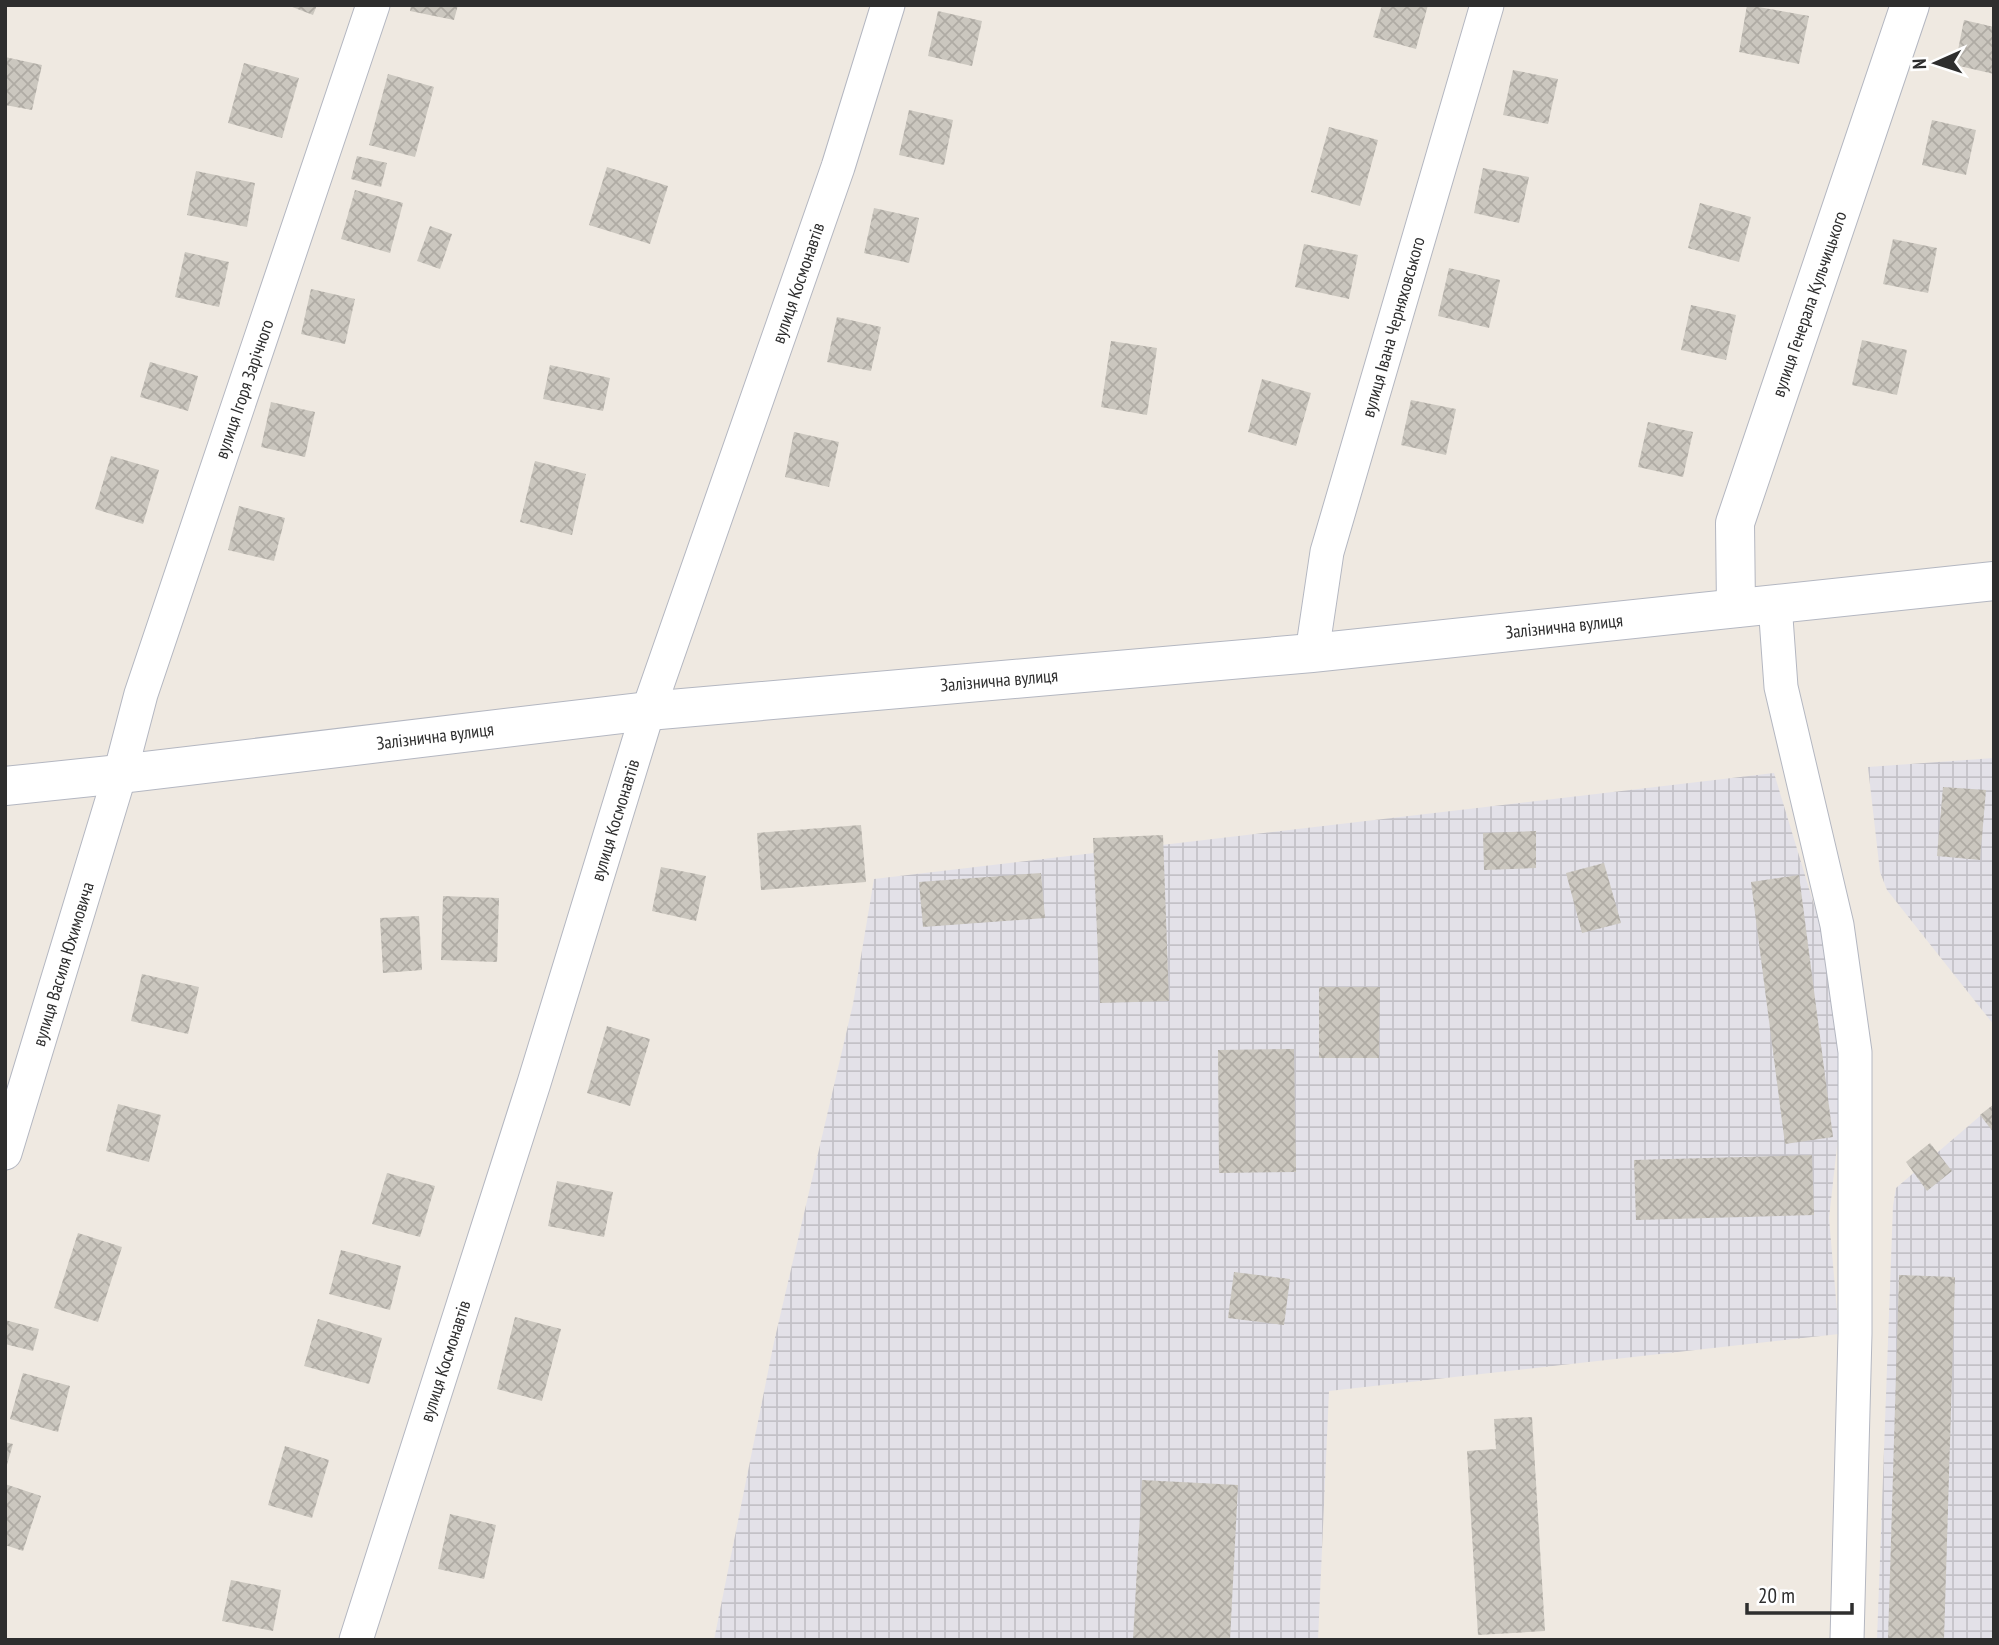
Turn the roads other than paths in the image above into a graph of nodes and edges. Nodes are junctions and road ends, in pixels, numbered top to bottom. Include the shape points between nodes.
1 (373, 5) edge
2 (888, 5) edge
3 (1487, 5) edge
4 (1910, 5) edge
5 (1994, 581) edge
6 (1774, 604) junction
7 (1737, 608) junction
8 (1312, 653) junction
9 (648, 711) junction
10 (120, 774) junction
11 (5, 786) edge
12 (5, 1153) edge
13 (356, 1640) edge
14 (1847, 1640) edge

1 - 10 street, вулиця Ігоря Зарічного via 141,694
2 - 9 street, вулиця Космонавтів via 838,167
3 - 8 street, вулиця Івана Черняховського via 1328,552
4 - 7 street, вулиця Генерала Кульчицького via 1735,523
5 - 6 street, Залізнична вулиця
6 - 7 street, Залізнична вулиця
6 - 14 street via 1781,687 1837,925 1855,1052 1855,1334
7 - 8 street, Залізнична вулиця
8 - 9 street, Залізнична вулиця
9 - 10 street, Залізнична вулиця
9 - 13 street, вулиця Космонавтів
10 - 11 street, Залізнична вулиця
10 - 12 street, вулиця Василя Юхимовича

